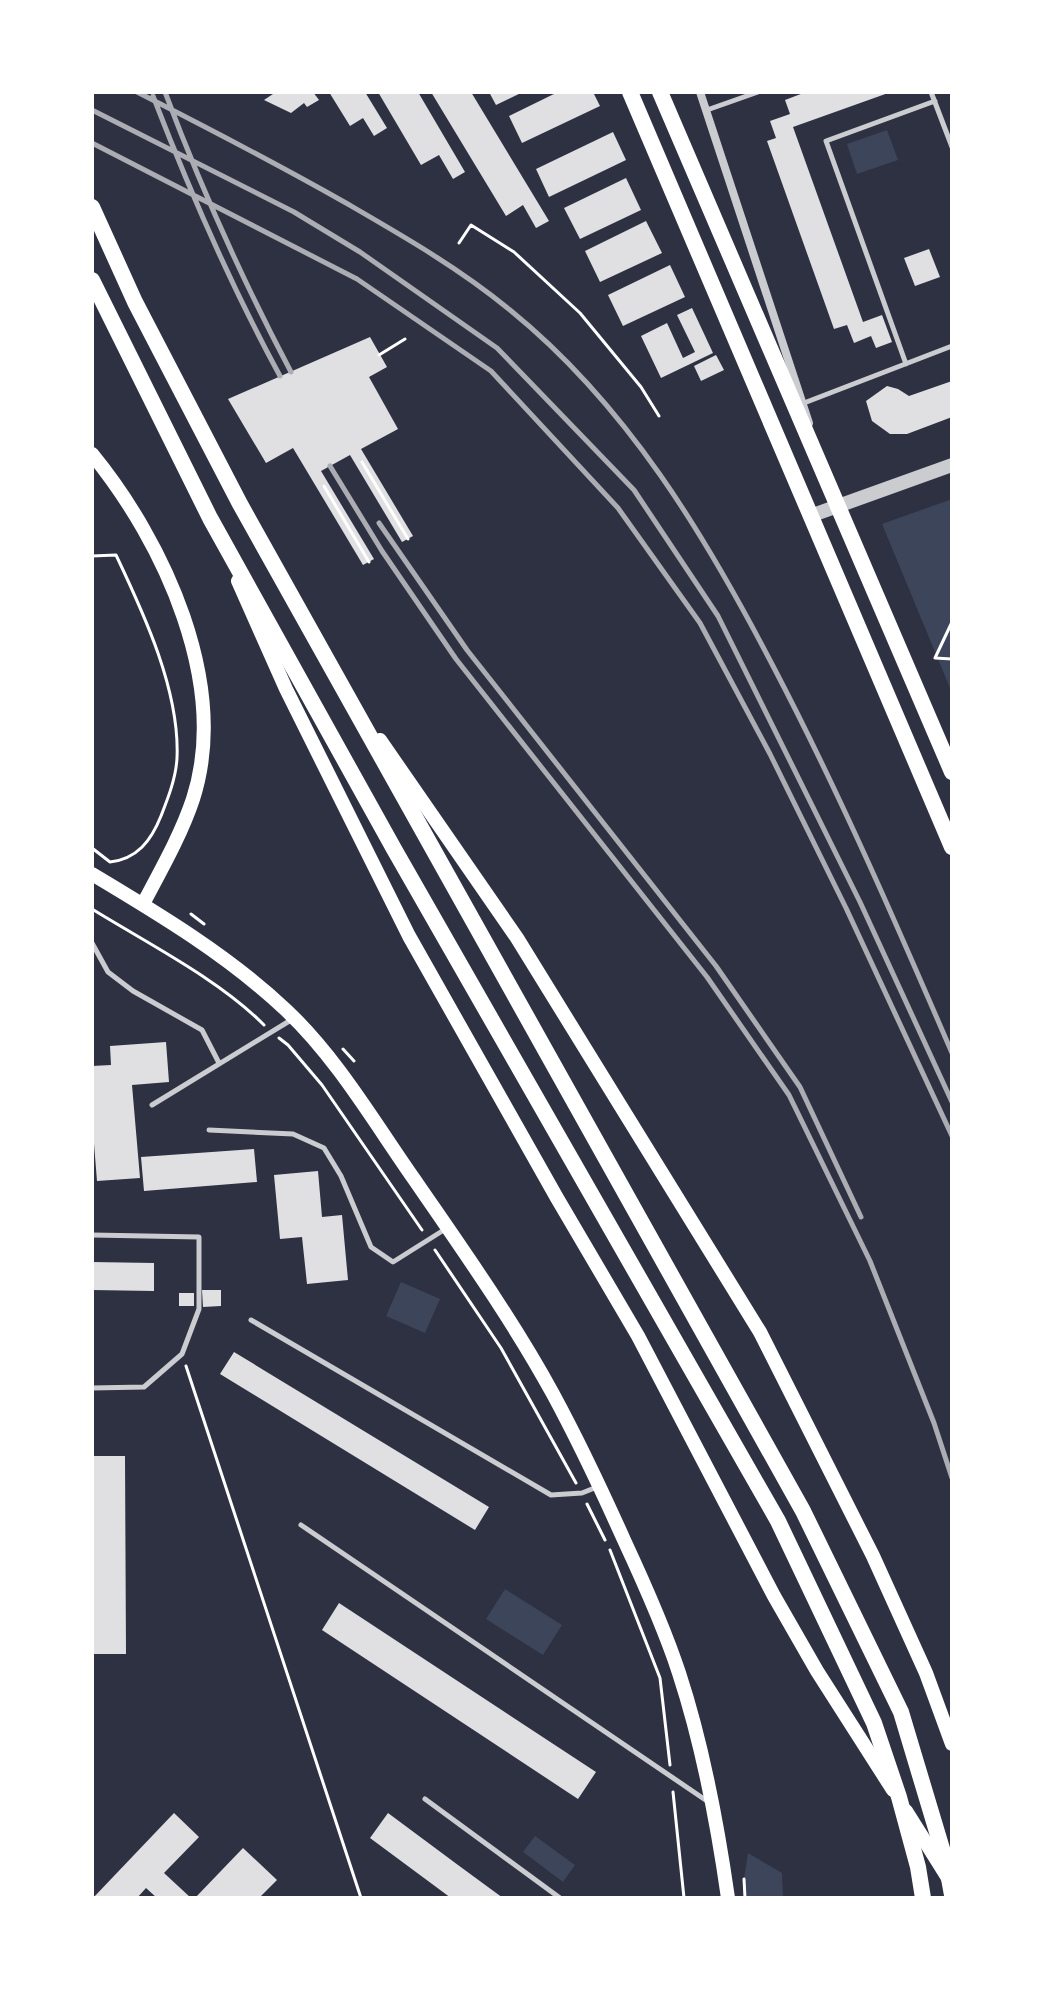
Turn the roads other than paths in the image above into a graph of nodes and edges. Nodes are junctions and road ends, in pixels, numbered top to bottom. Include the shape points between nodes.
1 (630, 92) edge
2 (660, 92) edge
3 (700, 92) edge
4 (758, 92) edge
5 (931, 92) edge
6 (935, 101) junction
7 (707, 110) junction
8 (952, 147) edge
9 (92, 207) edge
10 (92, 280) edge
11 (952, 346) edge
12 (906, 364) junction
13 (804, 403) junction
14 (92, 454) edge
15 (820, 462) junction
16 (952, 465) edge
17 (840, 505) junction
18 (810, 516) junction
19 (210, 518) junction
20 (347, 694) junction
21 (952, 772) edge
22 (952, 847) edge
23 (93, 878) edge
24 (143, 904) junction
25 (92, 943) edge
26 (294, 1018) junction
27 (219, 1063) junction
28 (152, 1105) dead end
29 (209, 1130) dead end
30 (448, 1228) junction
31 (92, 1235) edge
32 (251, 1320) dead end
33 (92, 1388) edge
34 (600, 1486) junction
35 (301, 1525) dead end
36 (952, 1744) edge
37 (425, 1799) dead end
38 (715, 1806) junction
39 (952, 1885) edge
40 (952, 1895) edge
41 (560, 1898) edge
42 (728, 1898) edge
43 (923, 1898) edge

1 - 18 main road
2 - 15 main road
3 - 7 street
4 - 7 lane
5 - 6 lane
6 - 8 lane
6 - 12 lane via 826,141
7 - 13 street
9 - 20 main road via 240,504
10 - 19 main road
11 - 12 lane
12 - 13 lane
13 - 15 street
14 - 24 main road via 149,540 187,626 203,693 203,753 193,798
15 - 17 main road
16 - 17 street
17 - 18 street
17 - 21 main road
18 - 22 main road
19 - 39 main road via 286,689 409,936 638,1336 774,1596
19 - 43 main road via 778,1521 874,1723 903,1811
20 - 36 main road via 517,938 760,1332 873,1556
20 - 40 main road via 803,1511 901,1712
23 - 24 main road
24 - 26 main road via 254,982
25 - 27 lane via 108,972 202,1030
26 - 27 lane
26 - 30 main road via 339,1072
27 - 28 lane
29 - 30 lane via 293,1134 324,1148 371,1247 393,1262
30 - 34 main road via 552,1393
31 - 33 lane via 199,1237 199,1309 182,1354 144,1387
32 - 34 lane via 551,1495
34 - 38 main road via 679,1672
35 - 38 lane
37 - 41 lane
38 - 42 main road

